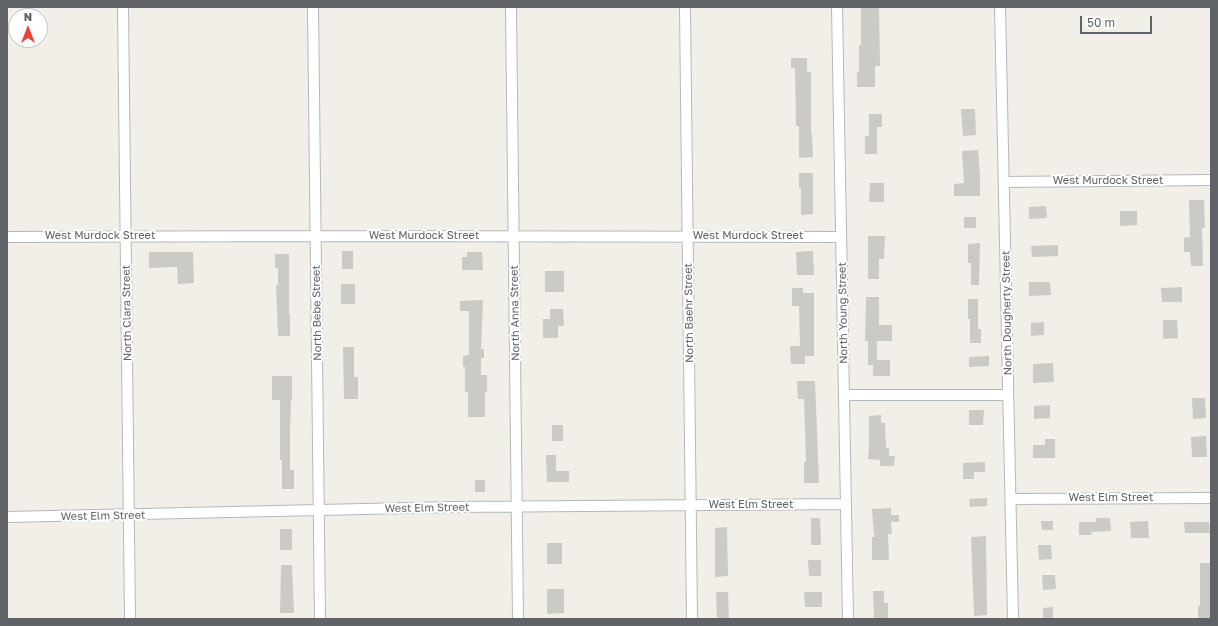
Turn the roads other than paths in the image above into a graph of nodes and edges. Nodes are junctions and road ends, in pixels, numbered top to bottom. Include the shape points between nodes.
1 (123, 7) edge
2 (313, 7) edge
3 (511, 7) edge
4 (685, 7) edge
5 (837, 7) edge
6 (1000, 7) edge
7 (1211, 180) edge
8 (1004, 182) junction
9 (126, 236) junction
10 (316, 236) junction
11 (514, 236) junction
12 (688, 236) junction
13 (841, 236) junction
14 (7, 237) edge
15 (1008, 394) junction
16 (844, 396) junction
17 (1211, 498) edge
18 (1010, 499) junction
19 (846, 504) junction
20 (691, 506) junction
21 (517, 507) junction
22 (319, 511) junction
23 (129, 515) junction
24 (7, 517) edge
25 (130, 619) edge
26 (320, 619) edge
27 (518, 619) edge
28 (692, 619) edge
29 (848, 619) edge
30 (1013, 619) edge

1 - 9 street, North Clara Street
2 - 10 street, North Bebe Street
3 - 11 street, North Anna Street
4 - 12 street, North Baehr Street
5 - 13 street, North Young Street
6 - 8 street, North Dougherty Street
7 - 8 street, West Murdock Street
8 - 15 street, North Dougherty Street
9 - 10 street, West Murdock Street
9 - 14 street, West Murdock Street
9 - 23 street, North Clara Street
10 - 11 street, West Murdock Street
10 - 22 street, North Bebe Street
11 - 12 street, West Murdock Street
11 - 21 street, North Anna Street
12 - 13 street, West Murdock Street
12 - 20 street, North Baehr Street
13 - 16 street, North Young Street
15 - 16 street
15 - 18 street, North Dougherty Street
16 - 19 street, North Young Street
17 - 18 street, West Elm Street
18 - 30 street, North Dougherty Street
19 - 20 street, West Elm Street
19 - 29 street, North Young Street
20 - 21 street, West Elm Street
20 - 28 street, North Baehr Street
21 - 22 street, West Elm Street
21 - 27 street, North Anna Street
22 - 23 street, West Elm Street
22 - 26 street, North Bebe Street
23 - 24 street, West Elm Street
23 - 25 street, North Clara Street

